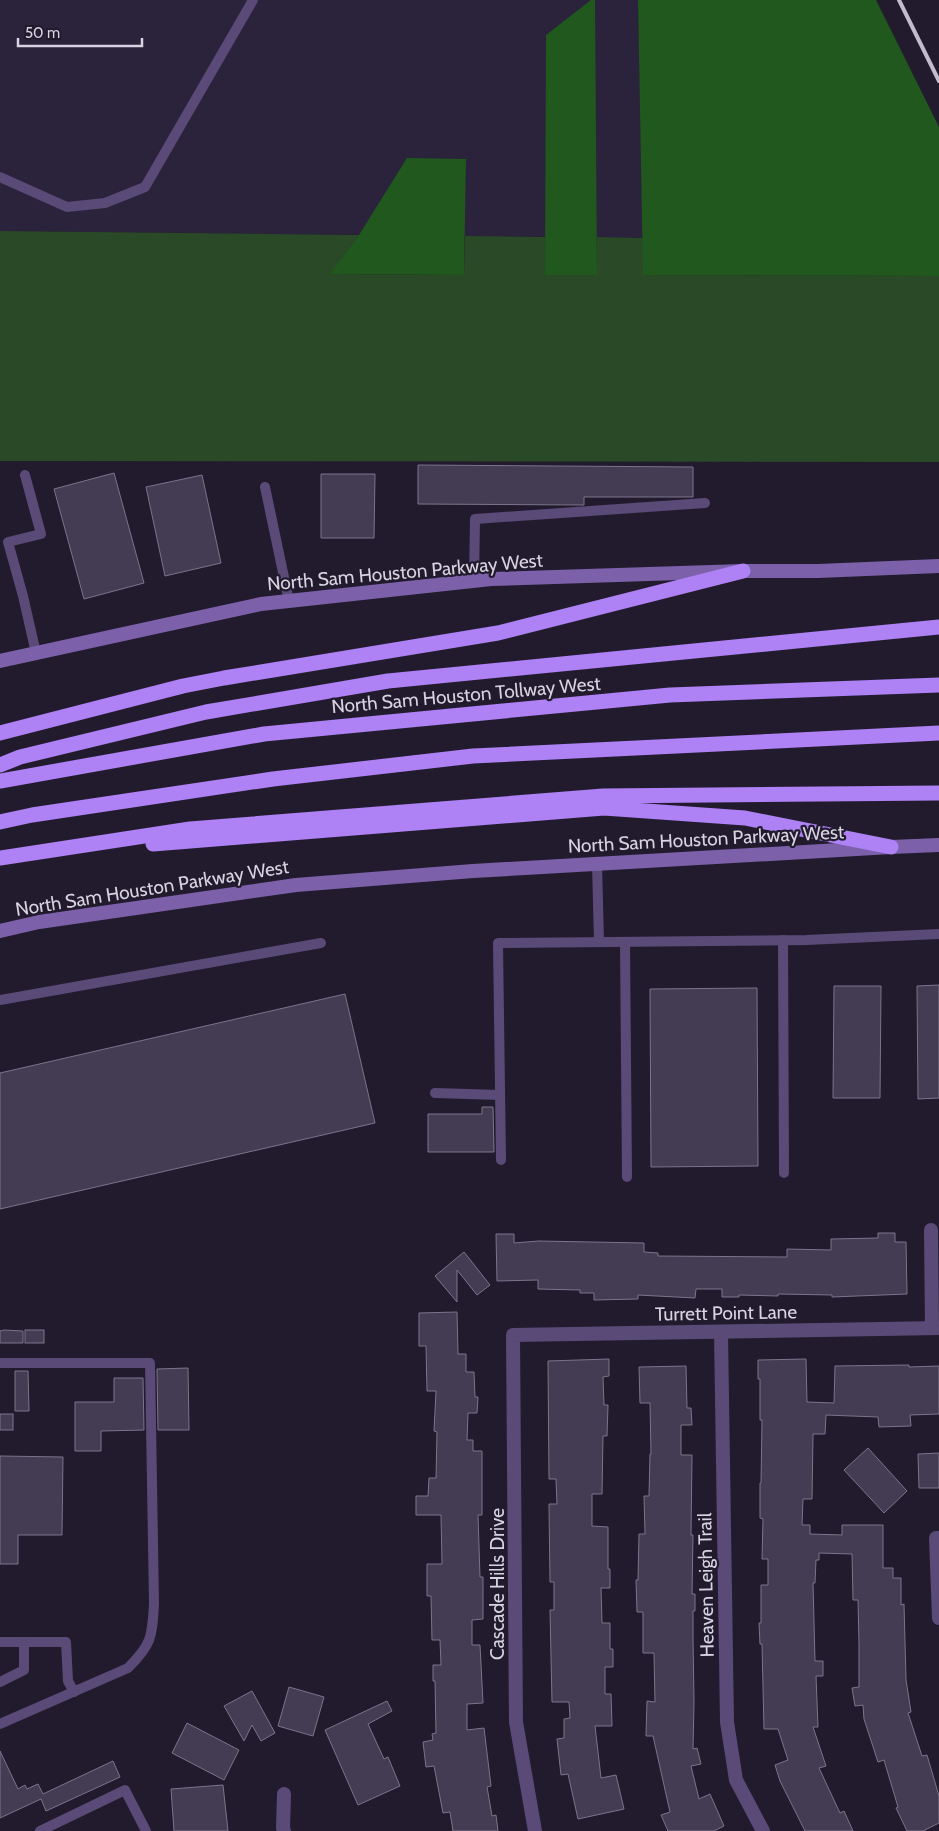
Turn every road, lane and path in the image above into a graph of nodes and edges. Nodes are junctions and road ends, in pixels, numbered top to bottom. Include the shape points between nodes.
1 (253, 0) edge
2 (0, 177) edge
3 (25, 475) dead end
4 (265, 488) dead end
5 (704, 503) dead end
6 (4, 543) edge
7 (939, 566) edge
8 (743, 571) junction
9 (474, 581) junction
10 (289, 601) junction
11 (939, 627) edge
12 (36, 653) junction
13 (0, 661) edge
14 (939, 685) edge
15 (939, 732) edge
16 (0, 733) edge
17 (0, 765) edge
18 (0, 781) edge
19 (939, 793) edge
20 (0, 822) edge
21 (939, 845) edge
22 (891, 846) junction
23 (30, 854) junction
24 (0, 858) edge
25 (597, 864) junction
26 (0, 931) edge
27 (939, 934) edge
28 (783, 940) junction
29 (599, 942) junction
30 (625, 942) junction
31 (321, 943) dead end
32 (0, 1000) edge
33 (435, 1094) dead end
34 (500, 1095) junction
35 (502, 1160) dead end
36 (784, 1173) dead end
37 (627, 1178) dead end
38 (931, 1230) dead end
39 (935, 1328) edge
40 (721, 1332) junction
41 (513, 1335) joint
42 (0, 1363) edge
43 (938, 1538) edge
44 (939, 1618) edge
45 (0, 1642) edge
46 (24, 1642) junction
47 (0, 1682) edge
48 (74, 1692) junction
49 (0, 1724) edge
50 (284, 1794) dead end
51 (40, 1831) edge
52 (146, 1831) edge
53 (284, 1831) edge
54 (535, 1831) edge
55 (762, 1831) edge

1 - 2 lane via 145,187 104,203 67,207
3 - 6 lane via 41,534
4 - 10 lane
5 - 9 lane via 476,519
6 - 12 lane
7 - 8 main road, North Sam Houston Parkway West
8 - 9 main road, North Sam Houston Parkway West
8 - 16 highway via 498,633 216,680
9 - 10 main road, North Sam Houston Parkway West
10 - 12 main road, North Sam Houston Parkway West via 261,604
11 - 17 highway via 388,681 206,712 20,757
12 - 13 main road, North Sam Houston Parkway West
14 - 18 highway, North Sam Houston Tollway West via 670,695 264,734
15 - 20 highway via 473,756 273,779 32,814
19 - 23 highway via 604,796 190,829
21 - 22 main road, North Sam Houston Parkway West
22 - 23 highway via 745,818 604,808
22 - 25 main road, North Sam Houston Parkway West
23 - 24 highway
25 - 26 main road, North Sam Houston Parkway West via 296,885 39,922
25 - 29 lane
27 - 28 lane
28 - 30 lane
28 - 36 lane
29 - 30 lane
29 - 34 lane via 498,943
30 - 37 lane
31 - 32 lane
33 - 34 lane
34 - 35 lane
38 - 39 street
39 - 40 street, Turrett Point Lane
40 - 41 street, Turrett Point Lane
40 - 55 street, Heaven Leigh Trail via 727,1722 736,1780
41 - 54 street, Cascade Hills Drive via 516,1722
42 - 48 lane via 150,1363 152,1632 144,1652 128,1668
43 - 44 street
45 - 46 lane
46 - 47 lane via 24,1670
46 - 48 lane via 66,1642 68,1681
48 - 49 lane
50 - 53 street
51 - 52 lane via 125,1790

